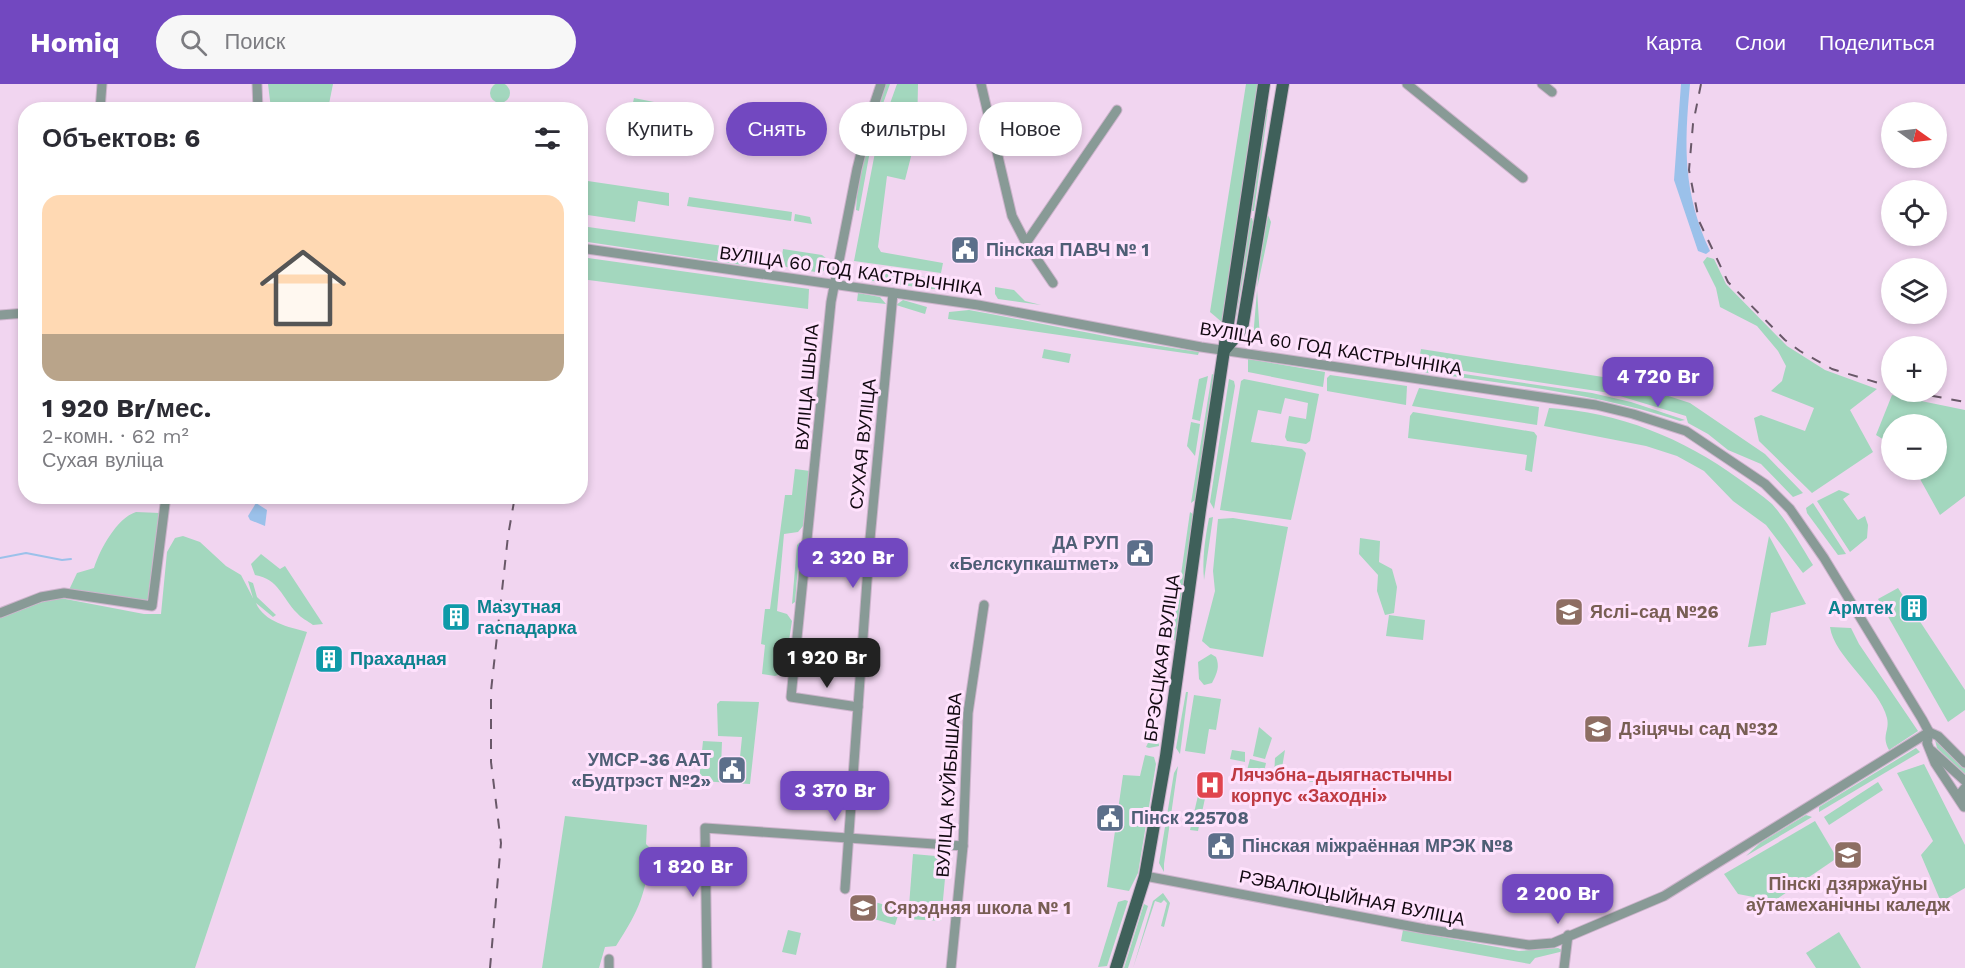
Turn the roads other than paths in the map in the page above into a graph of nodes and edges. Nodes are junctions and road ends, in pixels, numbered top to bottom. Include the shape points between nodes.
1 (102, 84) edge
2 (257, 84) edge
3 (881, 84) edge
4 (981, 84) edge
5 (1264, 84) edge
6 (1283, 84) edge
7 (1407, 84) edge
8 (1542, 84) edge
9 (1552, 92) dead end
10 (101, 102) edge
11 (258, 102) edge
12 (1117, 110) dead end
13 (1523, 178) dead end
14 (1026, 243) junction
15 (588, 249) edge
16 (1053, 283) dead end
17 (834, 286) junction
18 (892, 293) junction
19 (18, 313) edge
20 (0, 315) edge
21 (1225, 350) junction
22 (165, 504) edge
23 (984, 605) dead end
24 (0, 614) edge
25 (858, 706) junction
26 (1929, 732) junction
27 (1931, 750) junction
28 (1965, 763) edge
29 (1965, 781) edge
30 (1965, 788) edge
31 (1965, 808) edge
32 (850, 837) junction
33 (963, 846) junction
34 (1145, 876) junction
35 (845, 889) dead end
36 (1568, 935) junction
37 (707, 968) edge
38 (951, 968) edge
39 (1116, 968) edge
40 (1564, 968) edge

1 - 10 street
2 - 11 street
3 - 17 street, ВУЛІЦА ШЫЛА via 857,169
4 - 14 street via 1012,216
5 - 21 main road, БРЭСЦКАЯ ВУЛІЦА
6 - 21 main road, БРЭСЦКАЯ ВУЛІЦА via 1242,329
7 - 13 street
8 - 9 street
12 - 14 street
14 - 16 street
15 - 17 street, ВУЛІЦА 60 ГОД КАСТРЫЧНІКА
17 - 18 street, ВУЛІЦА 60 ГОД КАСТРЫЧНІКА
17 - 25 street, ВУЛІЦА ШЫЛА via 791,697
18 - 21 street, ВУЛІЦА 60 ГОД КАСТРЫЧНІКА
18 - 25 street, СУХАЯ ВУЛІЦА
19 - 20 street
21 - 26 street, ВУЛІЦА 60 ГОД КАСТРЫЧНІКА via 1596,405 1686,431 1763,483 1790,509
21 - 34 main road, БРЭСЦКАЯ ВУЛІЦА
22 - 24 street via 153,606 57,594
23 - 33 street, ВУЛІЦА КУЙБЫШАВА via 969,713
25 - 32 street, СУХАЯ ВУЛІЦА
26 - 27 street, ВУЛІЦА 60 ГОД КАСТРЫЧНІКА via 1927,743
26 - 28 street, ВУЛІЦА 60 ГОД КАСТРЫЧНІКА
26 - 36 street, РЭВАЛЮЦЫЙНАЯ ВУЛІЦА via 1664,896
27 - 29 street
27 - 31 street, ВУЛІЦА 60 ГОД КАСТРЫЧНІКА via 1935,763
30 - 31 street via 1960,794
32 - 33 street
32 - 35 street, СУХАЯ ВУЛІЦА
32 - 37 street via 705,828
33 - 38 street, ВУЛІЦА КУЙБЫШАВА
34 - 36 street, РЭВАЛЮЦЫЙНАЯ ВУЛІЦА via 1500,942 1541,945
34 - 39 main road, БРЭСЦКАЯ ВУЛІЦА
36 - 40 street

